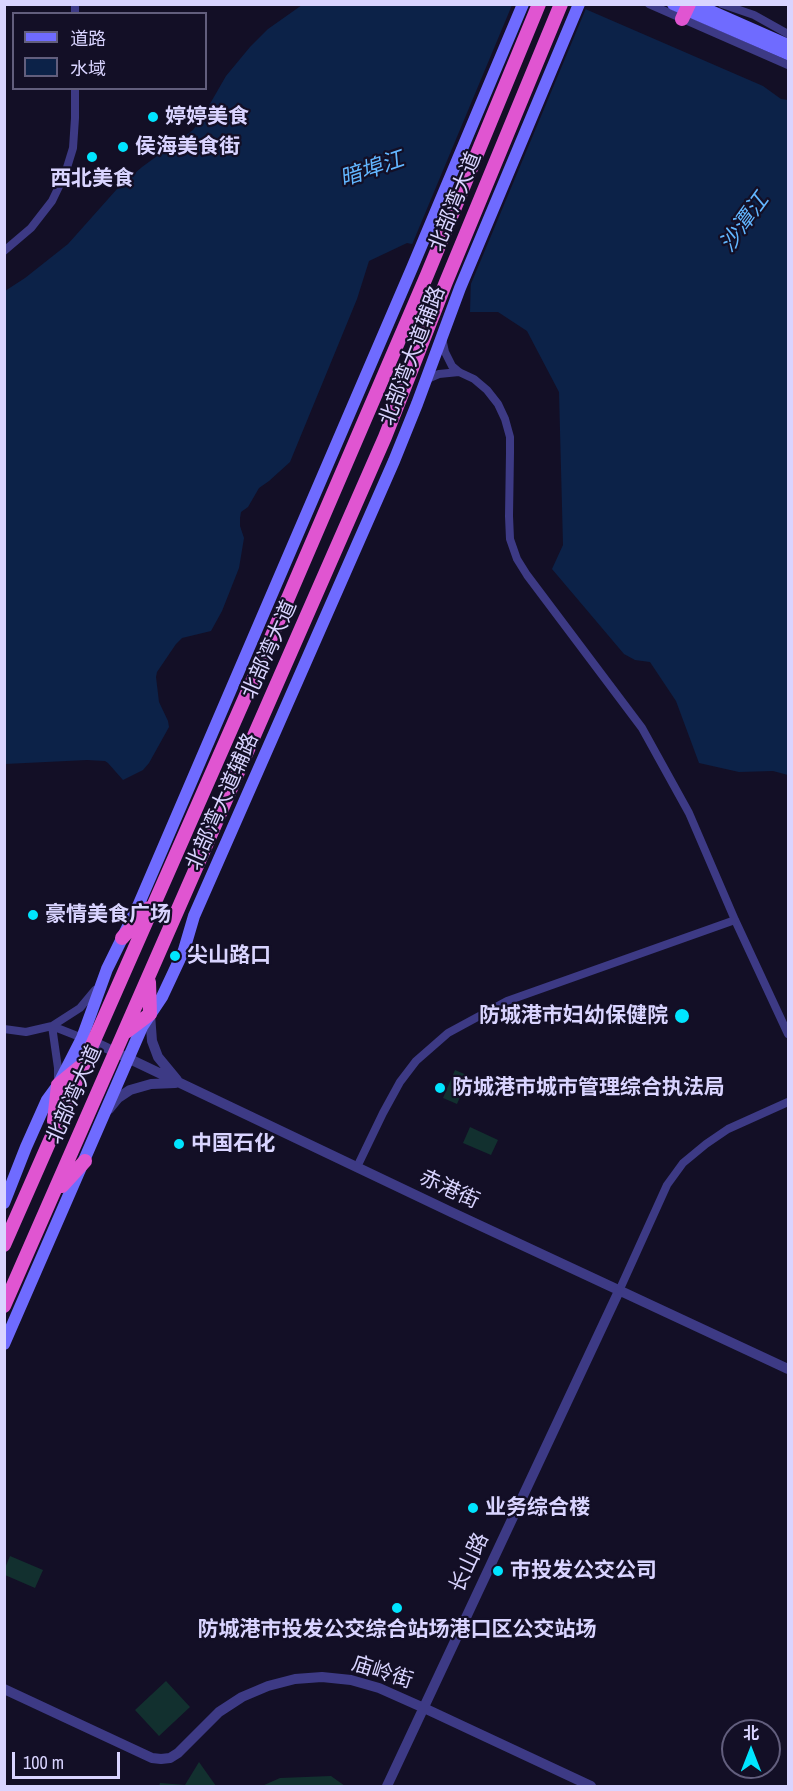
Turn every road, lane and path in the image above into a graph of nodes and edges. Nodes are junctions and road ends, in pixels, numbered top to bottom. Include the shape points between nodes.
1 (523, 4) edge
2 (539, 4) edge
3 (561, 4) edge
4 (579, 4) edge
5 (649, 4) edge
6 (722, 4) edge
7 (685, 8) edge
8 (789, 34) edge
9 (789, 45) edge
10 (789, 54) edge
11 (789, 64) edge
12 (75, 90) edge
13 (4, 251) edge
14 (442, 335) junction
15 (459, 372) junction
16 (425, 380) junction
17 (156, 900) junction
18 (735, 920) junction
19 (122, 938) junction
20 (107, 969) junction
21 (149, 977) junction
22 (150, 1014) junction
23 (52, 1026) junction
24 (4, 1029) edge
25 (125, 1032) junction
26 (789, 1034) edge
27 (88, 1040) junction
28 (116, 1053) junction
29 (129, 1059) junction
30 (84, 1064) junction
31 (178, 1083) junction
32 (58, 1085) junction
33 (789, 1102) edge
34 (107, 1111) junction
35 (53, 1135) junction
36 (85, 1161) junction
37 (357, 1167) junction
38 (54, 1194) junction
39 (4, 1203) edge
40 (4, 1245) edge
41 (619, 1291) junction
42 (4, 1306) edge
43 (4, 1344) edge
44 (789, 1369) edge
45 (4, 1689) edge
46 (424, 1708) junction
47 (387, 1786) edge
48 (591, 1786) edge

1 - 19 main road, 北部湾大道辅路
2 - 17 highway, 北部湾大道 via 427,275
3 - 21 highway, 北部湾大道 via 385,437
4 - 14 main road, 北部湾大道辅路
5 - 7 street
6 - 8 street via 754,15
7 - 9 main road
7 - 10 main road
7 - 11 street
12 - 13 street via 72,148 65,174 52,201 31,228
14 - 15 street via 448,359
14 - 16 main road, 北部湾大道辅路
15 - 16 street
15 - 18 street via 487,390 505,419 510,437 510,539 517,559 642,728 690,813
16 - 22 main road, 北部湾大道辅路 via 194,916 184,950
17 - 19 highway
17 - 27 highway, 北部湾大道
18 - 26 street
18 - 37 street via 507,1000 448,1033 416,1061 400,1082
19 - 20 main road, 北部湾大道辅路
20 - 23 street via 92,996
20 - 27 main road, 北部湾大道辅路
21 - 22 highway
21 - 25 highway, 北部湾大道
22 - 25 highway
22 - 29 main road, 北部湾大道辅路
22 - 31 street via 158,1057
23 - 24 street via 26,1032
23 - 27 street
23 - 32 street
25 - 28 highway, 北部湾大道
27 - 28 street, 赤港街
27 - 30 highway, 北部湾大道
27 - 32 main road, 北部湾大道辅路
28 - 29 street, 赤港街
28 - 38 highway, 北部湾大道
29 - 31 street, 赤港街
29 - 34 main road, 北部湾大道辅路
30 - 32 highway
30 - 35 highway, 北部湾大道
31 - 34 street via 130,1090
31 - 37 street, 赤港街
32 - 35 highway
32 - 39 main road, 北部湾大道辅路 via 47,1100
33 - 41 street via 728,1129 683,1163 667,1185
34 - 36 main road, 北部湾大道辅路
35 - 40 highway, 北部湾大道
36 - 38 highway
36 - 43 main road, 北部湾大道辅路
37 - 41 street, 赤港街
38 - 42 highway, 北部湾大道
41 - 44 street, 赤港街
41 - 46 street, 长山路
45 - 46 street, 庙岭街 via 161,1759 178,1753 219,1712 242,1697 295,1679 351,1680
46 - 47 street, 长山路
46 - 48 street, 庙岭街

